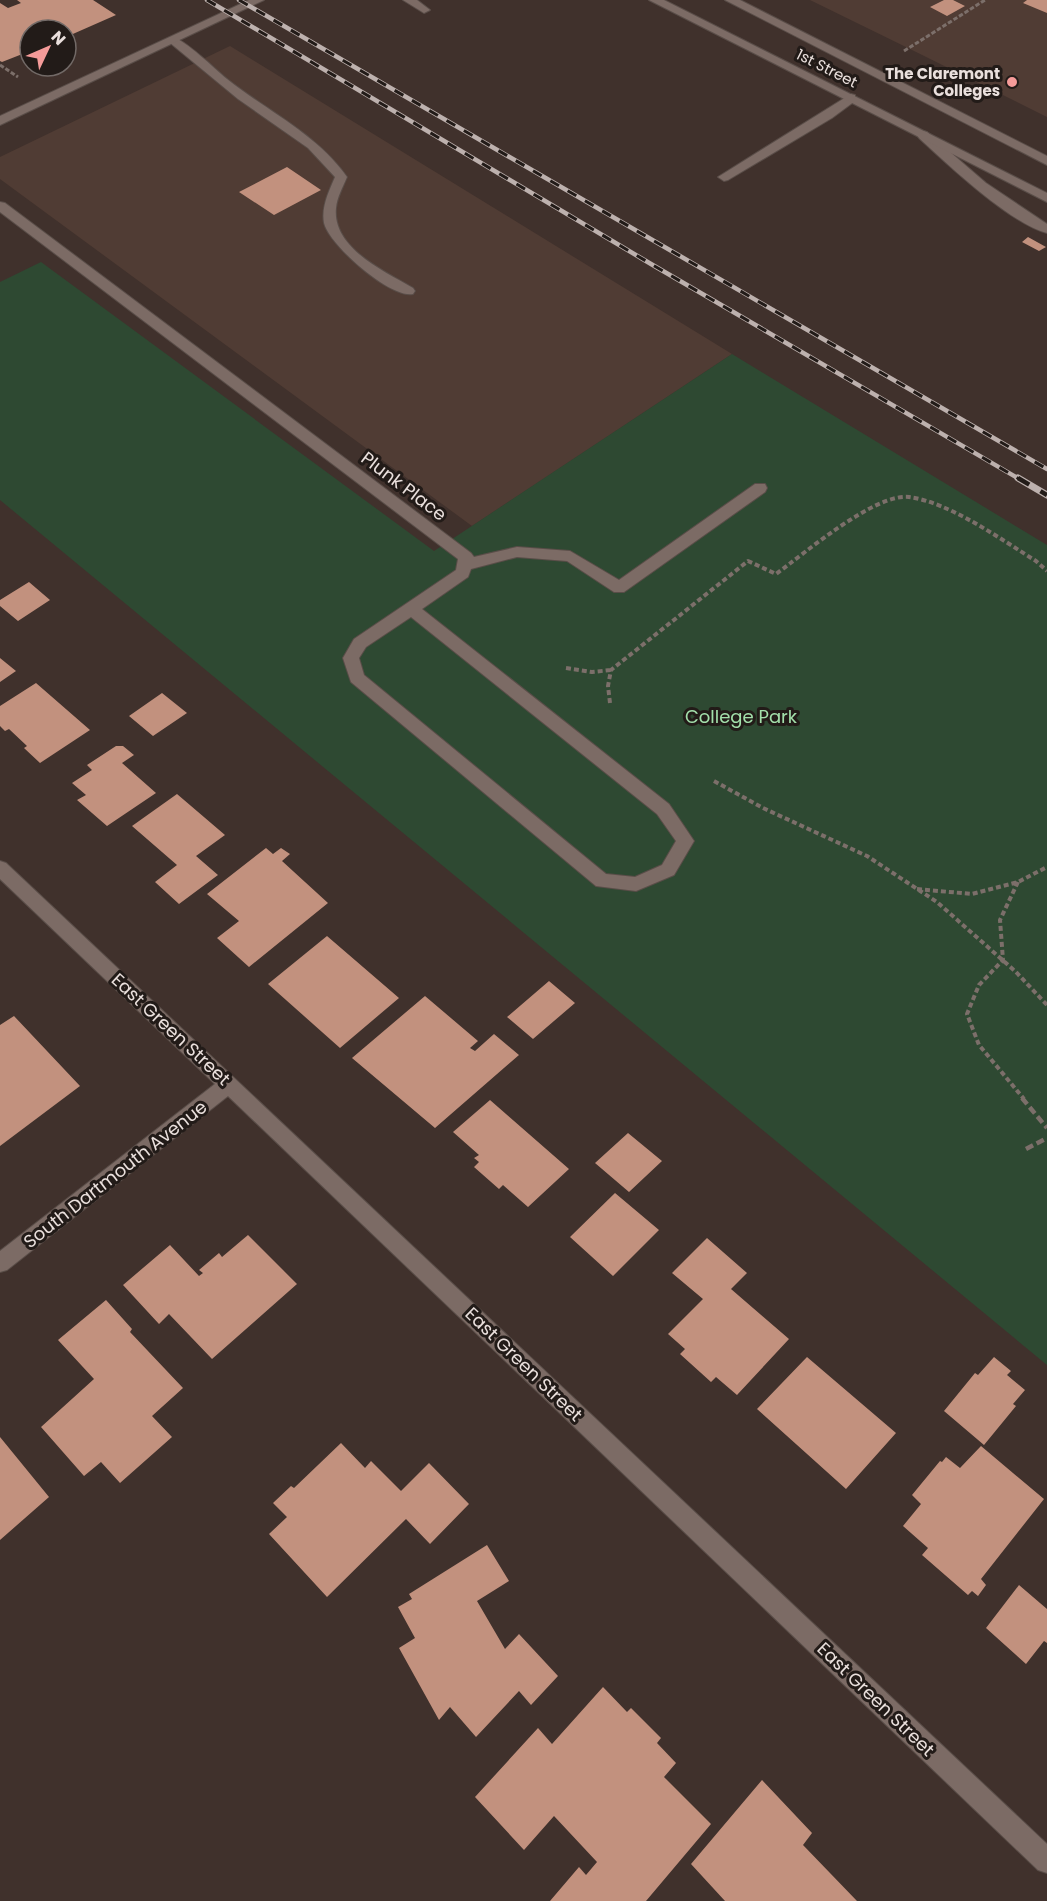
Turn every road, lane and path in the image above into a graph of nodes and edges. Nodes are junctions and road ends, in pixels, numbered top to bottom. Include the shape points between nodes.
1 (258, 0) edge
2 (409, 0) edge
3 (655, 0) edge
4 (731, 0) edge
5 (985, 0) edge
6 (424, 10) dead end
7 (172, 40) junction
8 (903, 51) dead end
9 (0, 65) edge
10 (18, 78) dead end
11 (851, 98) junction
12 (2, 117) edge
13 (923, 135) junction
14 (1047, 161) edge
15 (724, 177) dead end
16 (1047, 198) edge
17 (0, 206) edge
18 (1047, 229) edge
19 (408, 291) dead end
20 (760, 488) dead end
21 (465, 565) junction
22 (1047, 571) edge
23 (411, 609) junction
24 (566, 668) dead end
25 (611, 670) junction
26 (610, 703) dead end
27 (714, 781) dead end
28 (1047, 867) edge
29 (0, 868) edge
30 (1018, 882) junction
31 (916, 889) junction
32 (1003, 960) junction
33 (1047, 1005) edge
34 (229, 1084) junction
35 (1047, 1128) edge
36 (1047, 1138) edge
37 (1026, 1149) dead end
38 (0, 1263) edge
39 (1047, 1861) edge

1 - 7 street
2 - 6 street
3 - 11 street, 1st Street
4 - 14 street, 1st Street
5 - 8 path
7 - 12 street
7 - 19 street via 334,166 341,177 330,210 334,230 351,256
9 - 10 path
11 - 13 street, 1st Street
11 - 15 street
13 - 16 street, 1st Street
13 - 18 street via 973,182
17 - 21 street, Plunk Place via 466,557
20 - 21 street via 619,588 570,555 517,552
21 - 23 street via 463,573
22 - 25 path via 954,512 908,497 899,499 871,506 776,574 748,561
23 - 23 street via 360,643 351,658 357,678 602,880 636,884 668,870 685,841 663,809
24 - 25 path
25 - 26 path
27 - 31 path via 867,856
28 - 30 path
29 - 34 street, East Green Street
30 - 31 path via 972,894
30 - 32 path via 1000,920
31 - 32 path via 937,902
32 - 33 path
32 - 35 path via 979,985 967,1014 979,1045
34 - 38 street, South Dartmouth Avenue
34 - 39 street, East Green Street
36 - 37 path

